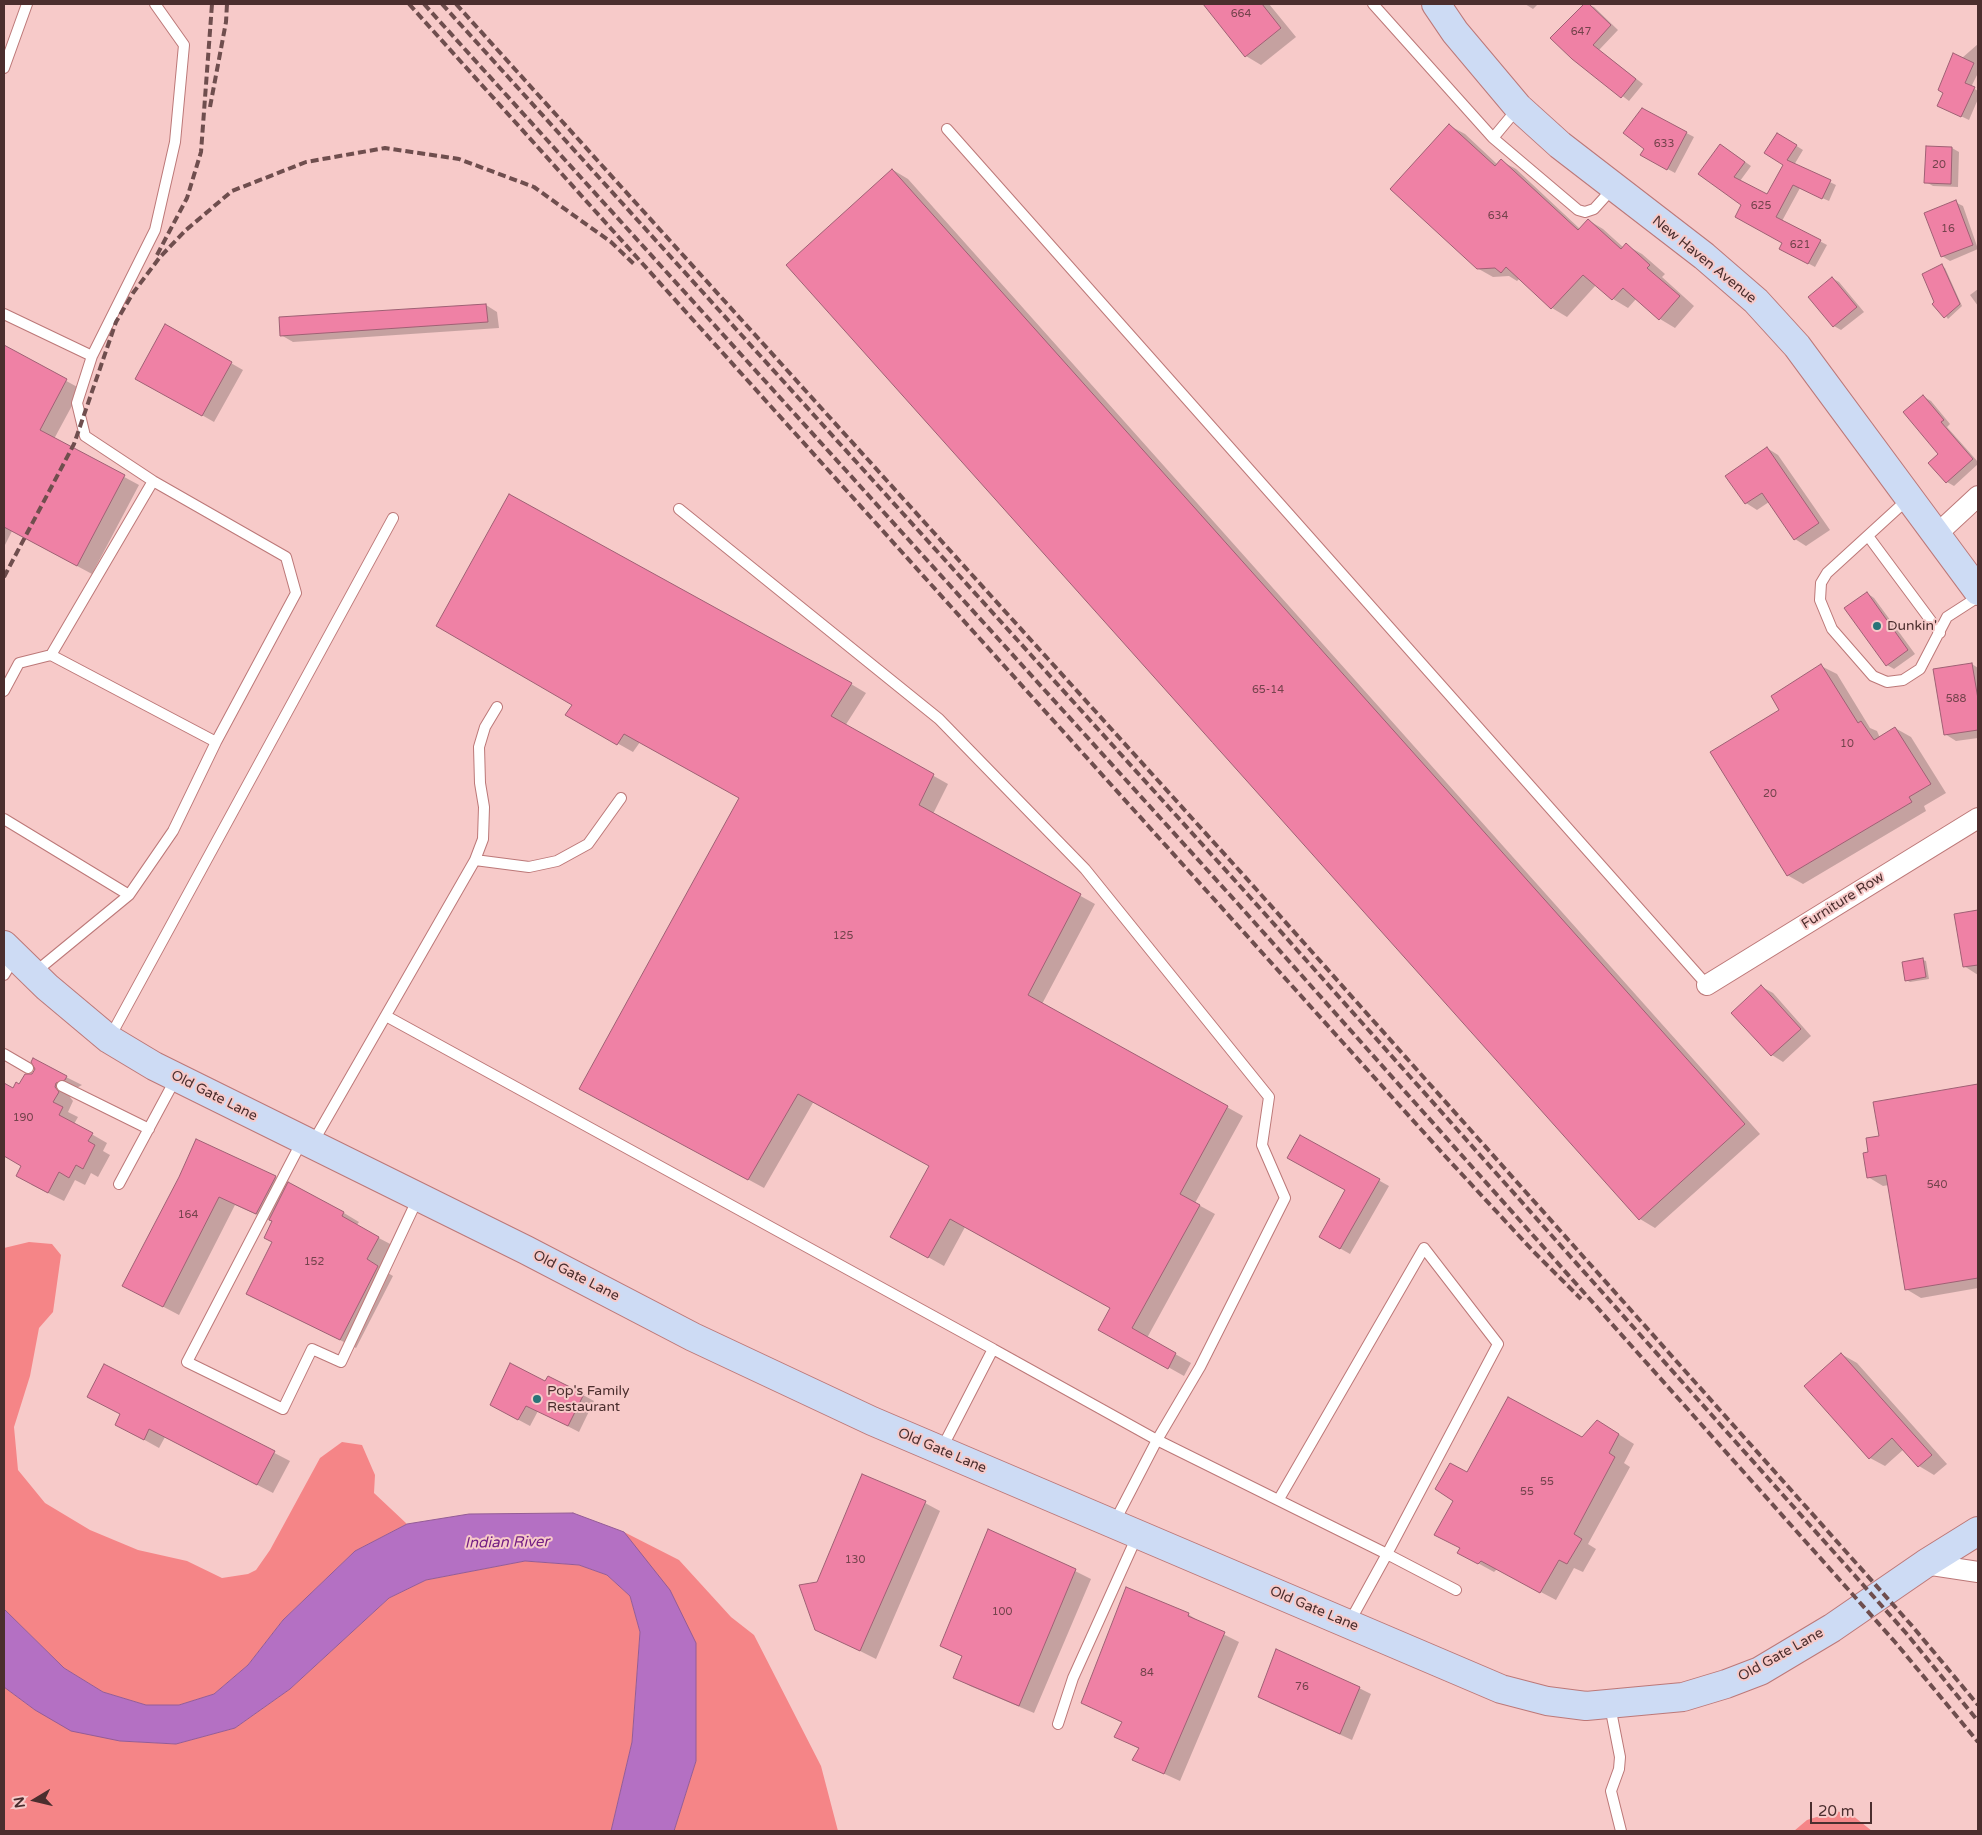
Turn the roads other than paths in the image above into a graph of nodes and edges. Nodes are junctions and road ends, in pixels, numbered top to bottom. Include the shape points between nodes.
1 (27, 4) edge
2 (155, 4) edge
3 (1373, 4) edge
4 (1436, 4) edge
5 (4, 68) edge
6 (1518, 107) junction
7 (947, 129) dead end
8 (1493, 138) junction
9 (1613, 188) junction
10 (4, 314) edge
11 (92, 356) junction
12 (153, 480) junction
13 (1978, 496) edge
14 (1909, 498) junction
15 (679, 508) dead end
16 (393, 518) dead end
17 (1936, 535) junction
18 (1868, 536) junction
19 (1978, 591) edge
20 (1978, 597) edge
21 (1940, 633) junction
22 (51, 655) junction
23 (4, 691) edge
24 (497, 707) dead end
25 (216, 742) junction
26 (621, 798) dead end
27 (1978, 818) edge
28 (4, 819) edge
29 (475, 860) junction
30 (129, 895) junction
31 (14, 963) edge
32 (1707, 985) joint
33 (386, 1016) junction
34 (109, 1039) junction
35 (4, 1054) edge
36 (28, 1068) dead end
37 (176, 1077) junction
38 (62, 1086) dead end
39 (149, 1129) junction
40 (307, 1142) junction
41 (119, 1184) dead end
42 (418, 1197) junction
43 (993, 1349) junction
44 (1157, 1440) junction
45 (940, 1450) junction
46 (1279, 1499) junction
47 (1126, 1529) junction
48 (1978, 1531) edge
49 (1387, 1554) junction
50 (1925, 1564) junction
51 (1978, 1572) edge
52 (1456, 1590) dead end
53 (1349, 1624) junction
54 (1610, 1706) junction
55 (1058, 1724) dead end
56 (1621, 1831) edge

1 - 5 lane
2 - 11 lane via 184,45 175,142 155,230
3 - 8 lane
4 - 6 main road, New Haven Avenue via 1455,32
6 - 8 lane
6 - 9 main road, New Haven Avenue
7 - 32 lane
8 - 9 lane via 1578,210 1594,209
9 - 14 main road, New Haven Avenue via 1704,256 1756,301 1797,346
10 - 11 lane
11 - 12 lane via 77,403 85,436
12 - 22 lane
12 - 25 lane via 286,557 296,593
13 - 17 street
14 - 17 main road, New Haven Avenue
14 - 18 lane
15 - 44 lane via 939,719 1085,869 1269,1097 1262,1145 1285,1198 1200,1367
16 - 34 lane
17 - 19 main road, New Haven Avenue
18 - 21 lane
18 - 21 lane via 1827,573 1821,583 1820,600 1832,629 1873,676 1887,682 1903,680 1920,669
20 - 21 lane via 1947,617
22 - 23 lane via 19,663
22 - 25 lane
24 - 29 lane via 485,727 479,747 483,839
25 - 30 lane via 173,831
26 - 29 lane via 588,844 557,861 529,867
27 - 32 street, Furniture Row
28 - 30 lane
29 - 33 lane
30 - 31 lane
31 - 34 main road, Old Gate Lane
33 - 40 lane
33 - 43 lane
34 - 37 main road, Old Gate Lane
35 - 36 lane
37 - 39 lane
37 - 40 main road, Old Gate Lane
38 - 39 lane
39 - 41 lane
40 - 42 main road, Old Gate Lane
40 - 42 lane via 187,1362 283,1409 312,1349 341,1362
42 - 45 main road, Old Gate Lane via 693,1336
43 - 44 lane
43 - 45 lane
44 - 46 lane
44 - 47 lane
45 - 47 main road, Old Gate Lane
46 - 49 lane
46 - 49 lane via 1424,1248 1498,1344
47 - 53 main road, Old Gate Lane
47 - 55 lane
48 - 50 main road, Old Gate Lane
49 - 52 lane
49 - 53 lane
50 - 51 street
50 - 54 main road, Old Gate Lane via 1832,1628 1760,1671 1683,1697
53 - 54 main road, Old Gate Lane via 1501,1689 1547,1701
54 - 56 lane via 1620,1757 1611,1791

